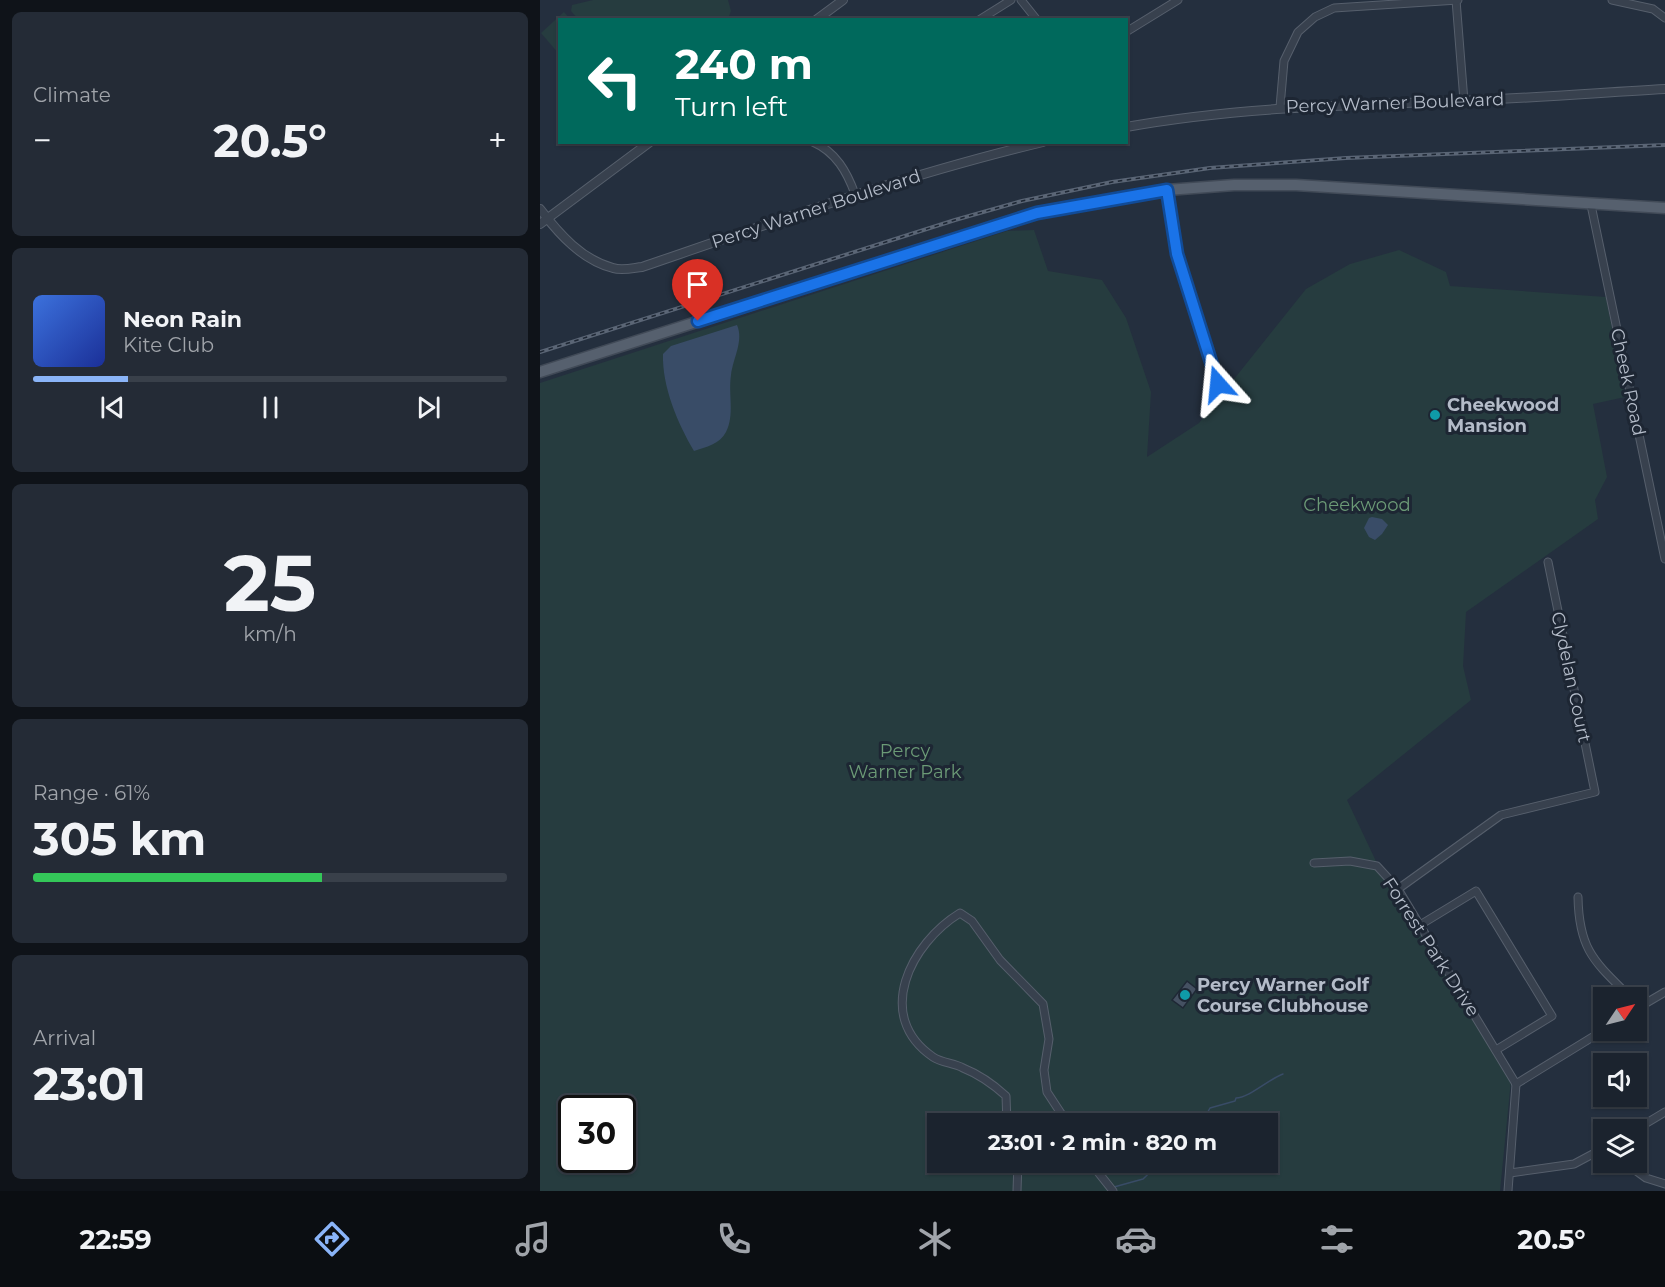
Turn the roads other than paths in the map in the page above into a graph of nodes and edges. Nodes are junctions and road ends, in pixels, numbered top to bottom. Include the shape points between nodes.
1 (843, 0) edge
2 (1011, 0) edge
3 (1021, 0) edge
4 (1178, 0) edge
5 (1456, 0) edge
6 (1612, 0) edge
7 (819, 18) edge
8 (982, 18) edge
9 (1035, 18) edge
10 (1665, 18) edge
11 (1128, 31) edge
12 (1665, 89) edge
13 (1464, 101) junction
14 (1280, 107) junction
15 (1128, 126) edge
16 (647, 144) edge
17 (820, 144) edge
18 (1035, 144) edge
19 (1167, 190) junction
20 (855, 194) junction
21 (1591, 205) junction
22 (1665, 208) edge
23 (540, 209) edge
24 (544, 222) edge
25 (540, 372) edge
26 (1218, 384) dead end
27 (1665, 559) edge
28 (1548, 562) dead end
29 (1314, 863) dead end
30 (1398, 889) junction
31 (1578, 897) dead end
32 (1420, 925) junction
33 (1620, 987) edge
34 (1665, 992) edge
35 (1647, 1001) edge
36 (1593, 1037) edge
37 (1496, 1050) junction
38 (1516, 1084) junction
39 (1665, 1112) edge
40 (1007, 1113) edge
41 (1061, 1113) edge
42 (1647, 1123) edge
43 (1593, 1154) edge
44 (1018, 1173) edge
45 (1099, 1173) edge
46 (1510, 1173) junction
47 (1639, 1173) edge
48 (1665, 1184) edge
49 (1017, 1191) edge
50 (1113, 1191) edge
51 (1508, 1191) edge

1 - 7 street
2 - 8 street
3 - 9 street
4 - 11 street
5 - 13 street
5 - 14 street via 1334,8 1315,17 1298,32 1284,60
6 - 10 street via 1653,9
12 - 13 street, Percy Warner Boulevard
13 - 14 street, Percy Warner Boulevard
14 - 15 street, Percy Warner Boulevard
16 - 24 street
17 - 20 street via 847,174
18 - 20 street, Percy Warner Boulevard
19 - 21 main road via 1296,185
19 - 25 main road via 1037,213
19 - 26 street via 1177,254
20 - 24 street, Percy Warner Boulevard via 642,267 615,269 592,260
21 - 22 main road
21 - 27 street, Cheek Road
23 - 24 street, Percy Warner Boulevard
28 - 30 street, Clydelan Court via 1595,792 1501,815
29 - 30 street, Forrest Park Drive via 1350,861 1377,866
30 - 32 street, Forrest Park Drive
31 - 33 street via 1578,923 1592,960
32 - 37 street, Forrest Park Drive
32 - 37 street via 1476,891 1552,1016
34 - 35 street
36 - 38 street
37 - 38 street, Forrest Park Drive
38 - 46 street
39 - 42 street
40 - 41 street via 1006,1096 998,1089 963,1068 935,1058 914,1041 906,1028 902,989 916,959 934,934 960,913 972,921 1000,960 1043,1004 1048,1040 1044,1070 1047,1092
43 - 46 street via 1574,1164
44 - 49 street
45 - 50 street
46 - 51 street
47 - 48 street

